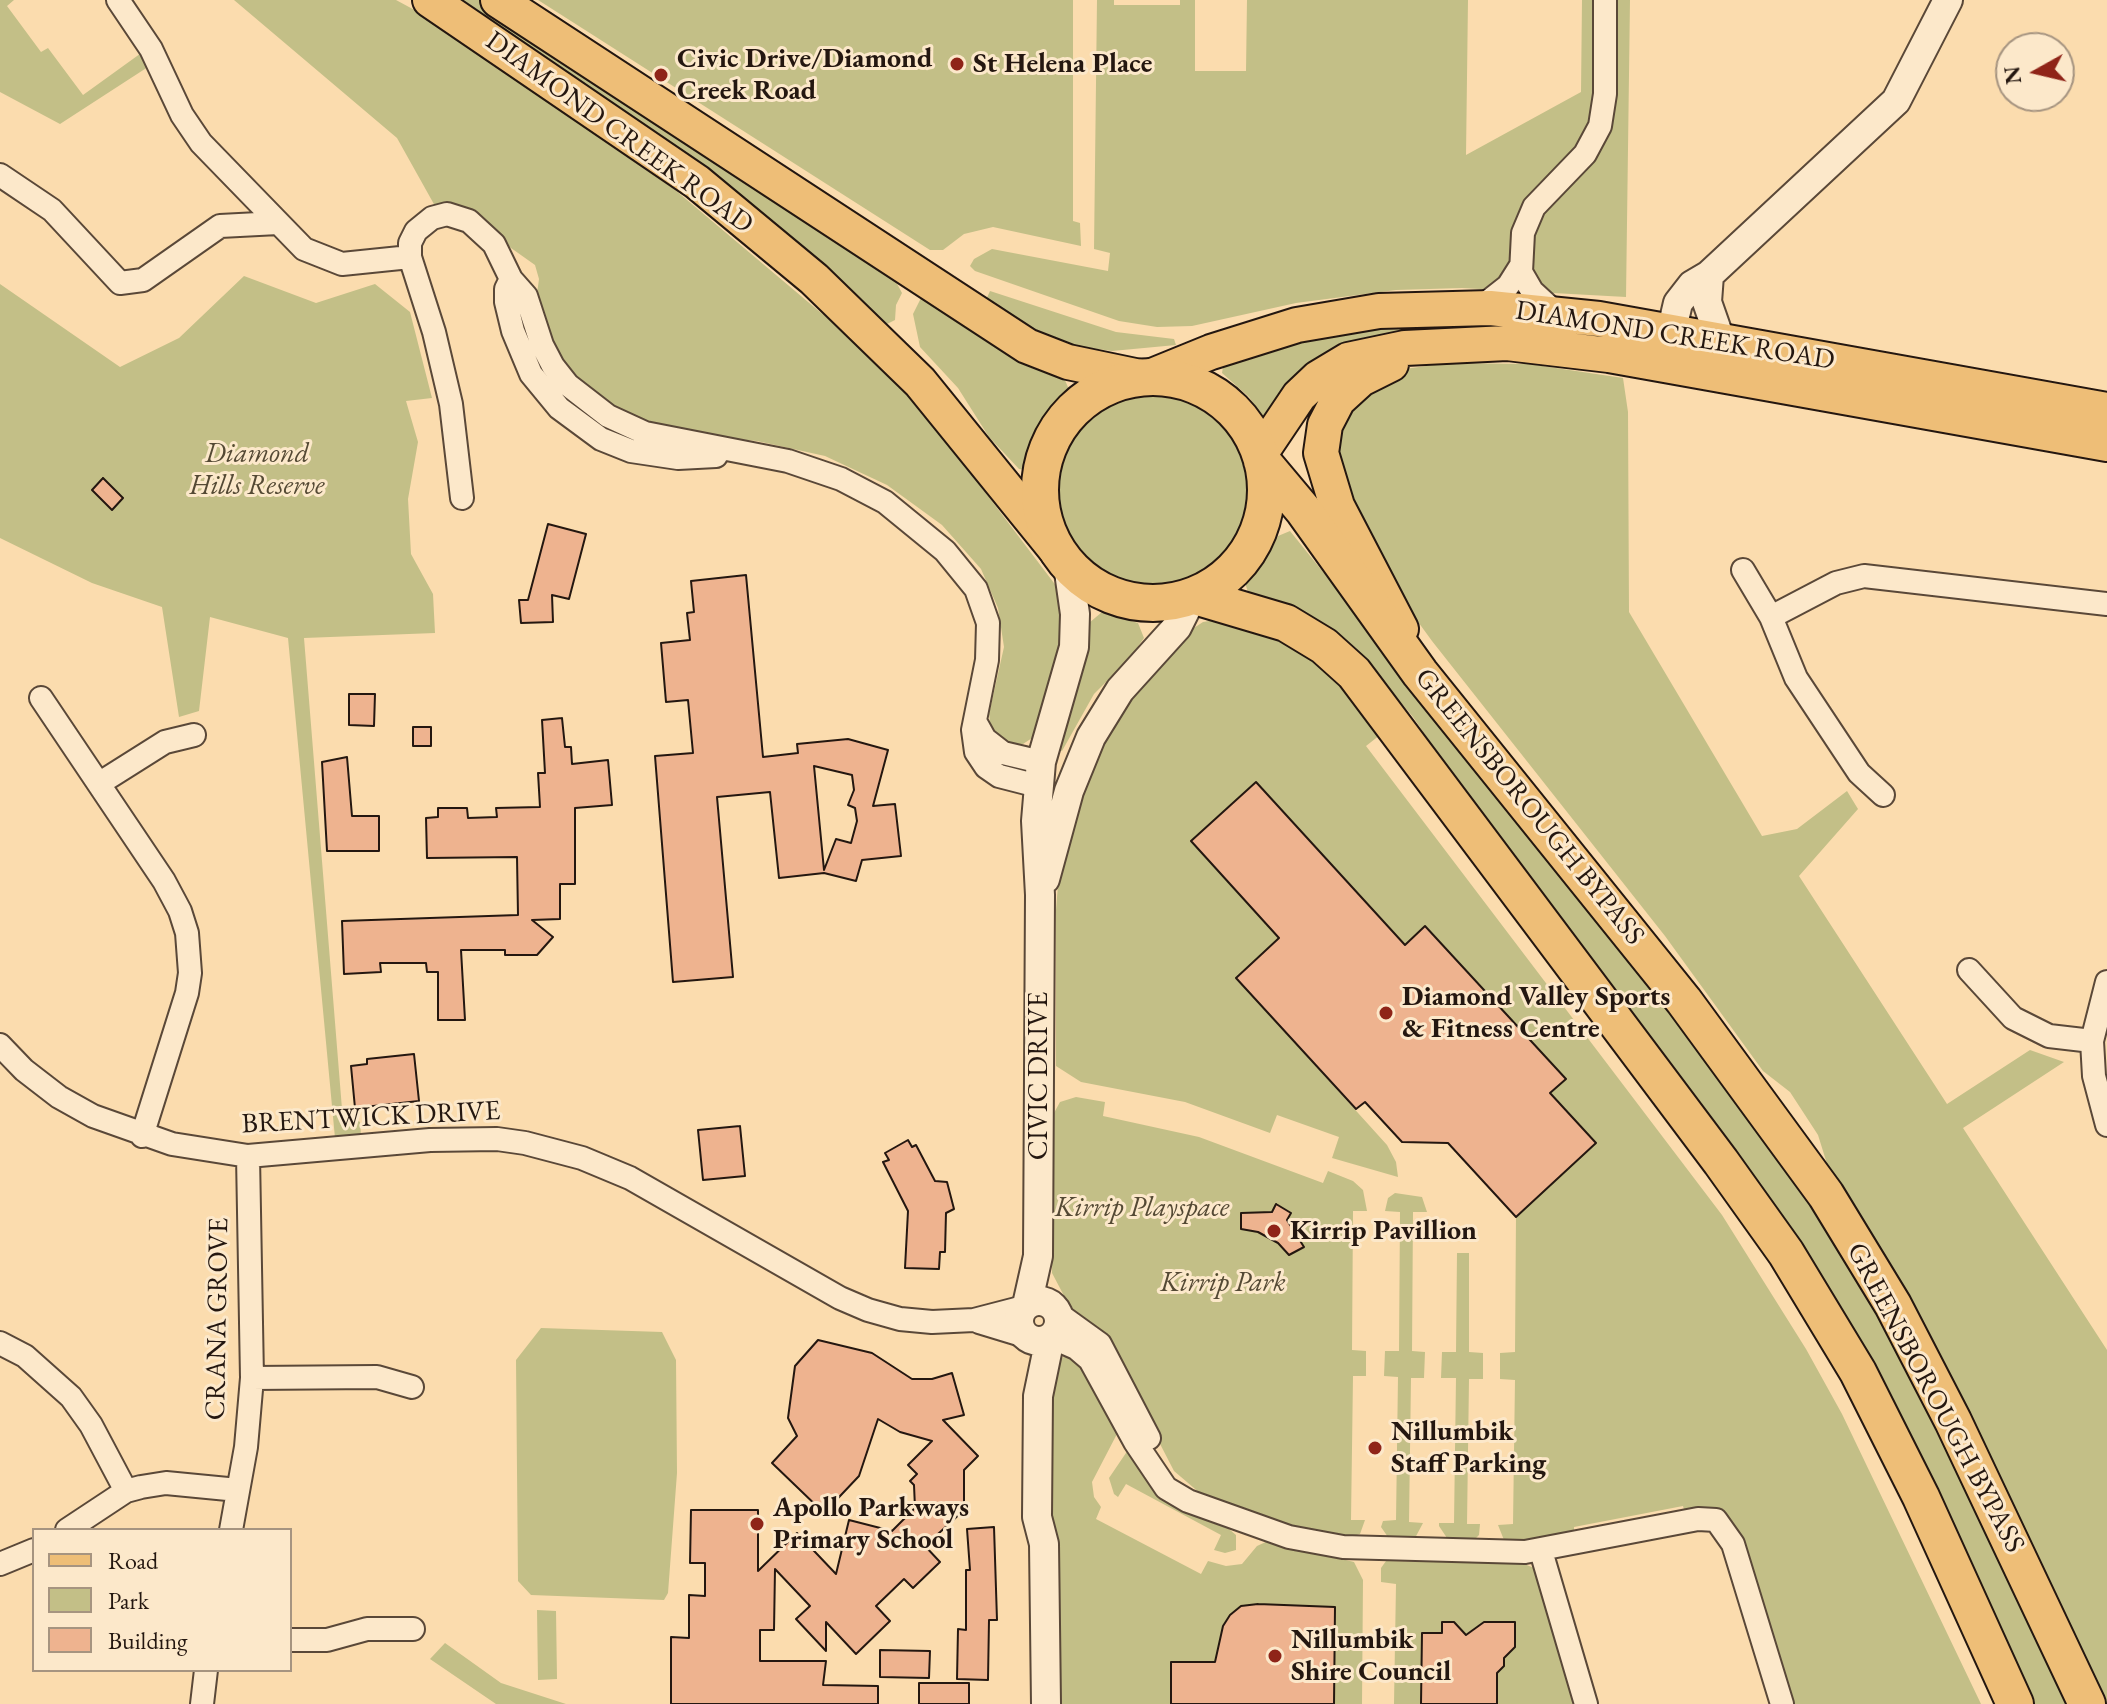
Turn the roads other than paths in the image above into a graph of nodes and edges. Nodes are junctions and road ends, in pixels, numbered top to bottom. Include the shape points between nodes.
1 (118, 0) edge
2 (430, 0) edge
3 (498, 0) edge
4 (1605, 0) edge
5 (1948, 0) edge
6 (0, 175) edge
7 (278, 223) junction
8 (410, 257) junction
9 (1520, 267) junction
10 (1709, 275) junction
11 (1480, 308) junction
12 (1557, 313) junction
13 (1671, 333) junction
14 (1721, 342) junction
15 (1431, 345) junction
16 (1680, 367) junction
17 (1146, 376) junction
18 (2107, 410) edge
19 (2107, 444) edge
20 (1261, 457) junction
21 (462, 498) dead end
22 (1064, 560) junction
23 (1743, 570) dead end
24 (1194, 596) junction
25 (2107, 604) edge
26 (1771, 617) junction
27 (1420, 673) junction
28 (41, 698) dead end
29 (194, 735) dead end
30 (1040, 774) junction
31 (1073, 780) junction
32 (100, 783) junction
33 (1883, 795) dead end
34 (1040, 895) junction
35 (1969, 970) dead end
36 (2107, 982) edge
37 (2092, 1041) junction
38 (0, 1045) edge
39 (2107, 1125) edge
40 (142, 1136) junction
41 (248, 1156) junction
42 (1038, 1256) junction
43 (1026, 1306) junction
44 (974, 1320) junction
45 (1044, 1329) junction
46 (0, 1343) edge
47 (252, 1378) junction
48 (412, 1387) dead end
49 (238, 1490) junction
50 (126, 1491) junction
51 (1037, 1517) junction
52 (70, 1528) edge
53 (231, 1528) edge
54 (32, 1551) edge
55 (1541, 1551) junction
56 (0, 1564) edge
57 (413, 1629) dead end
58 (292, 1640) edge
59 (206, 1672) edge
60 (202, 1704) edge
61 (1027, 1704) edge
62 (1046, 1704) edge
63 (1586, 1704) edge
64 (1782, 1704) edge
65 (2015, 1704) edge
66 (2087, 1704) edge

1 - 7 street via 201,143
2 - 22 main road, DIAMOND CREEK ROAD via 697,182 814,279 920,382
3 - 17 main road, DIAMOND CREEK ROAD via 1027,346 1068,362
4 - 9 street via 1600,126 1585,154 1534,207 1523,233
5 - 10 street via 1896,101
6 - 7 street via 52,210 120,283 143,280 220,226
7 - 8 street via 304,249 332,262
8 - 21 street via 451,404
8 - 30 street via 413,236 421,226 440,215 455,215 485,233 500,253 511,279 526,296 553,366 586,401 645,433 814,469 862,489 905,516 959,566 976,589 988,623 989,648 974,720 997,749
9 - 11 street via 1508,286
9 - 12 street via 1532,291
10 - 13 street via 1682,296
10 - 14 street via 1707,302
11 - 12 main road, DIAMOND CREEK ROAD
11 - 17 main road, DIAMOND CREEK ROAD via 1379,311 1297,325
12 - 13 main road, DIAMOND CREEK ROAD
13 - 14 main road, DIAMOND CREEK ROAD
13 - 16 main road
14 - 18 main road, DIAMOND CREEK ROAD
15 - 16 main road, DIAMOND CREEK ROAD via 1523,344
15 - 20 main road, DIAMOND CREEK ROAD via 1357,357 1328,371 1299,396
15 - 27 main road via 1349,388 1329,416 1321,453 1337,506
16 - 19 main road, DIAMOND CREEK ROAD
17 - 20 highway via 1191,383 1225,402 1243,421
17 - 22 highway via 1115,383 1082,401 1048,447 1041,502 1044,521
20 - 24 highway via 1265,506 1256,538 1226,578
20 - 27 highway, GREENSBOROUGH BYPASS
22 - 24 highway via 1097,589 1120,599 1156,604
22 - 30 street, CIVIC DRIVE via 1075,614 1074,647
23 - 26 street
24 - 31 street, CIVIC DRIVE via 1177,627 1102,717
24 - 65 highway, GREENSBOROUGH BYPASS via 1286,623 1354,673 1721,1162 1786,1253 1858,1372
25 - 26 street via 1878,575 1836,583
26 - 33 street via 1796,678 1859,773
27 - 66 highway, GREENSBOROUGH BYPASS via 1684,1001 1826,1195 1893,1305 1946,1408
28 - 32 street
29 - 32 street via 165,742
30 - 31 street
30 - 34 street, CIVIC DRIVE
31 - 34 street, CIVIC DRIVE
32 - 40 street via 175,901 189,953 181,1017
34 - 42 street, CIVIC DRIVE
35 - 37 street via 2021,1023 2063,1040
36 - 37 street
37 - 39 street via 2094,1076
38 - 40 street, BRENTWICK DRIVE via 59,1097
40 - 41 street, BRENTWICK DRIVE
41 - 44 street, BRENTWICK DRIVE via 465,1138 555,1150 630,1178 854,1304 900,1319
41 - 47 street, CRANA GROVE
42 - 43 street, CIVIC DRIVE
42 - 45 street, CIVIC DRIVE
43 - 44 street, BRENTWICK DRIVE
43 - 45 street via 1043,1301
44 - 45 street, BRENTWICK DRIVE
45 - 51 street
45 - 55 street, BRENTWICK DRIVE via 1100,1344 1168,1468 1183,1489 1211,1509 1289,1537 1373,1548
46 - 50 street via 25,1356 71,1397
47 - 48 street via 377,1377
47 - 49 street, CRANA GROVE
49 - 50 street via 166,1483
49 - 53 street, CRANA GROVE
50 - 52 street
51 - 61 street via 1029,1546
51 - 62 street via 1044,1544
54 - 56 street
55 - 63 street
55 - 64 street, BRENTWICK DRIVE via 1698,1519 1716,1520 1733,1544
57 - 58 street via 367,1629 327,1640
59 - 60 street

